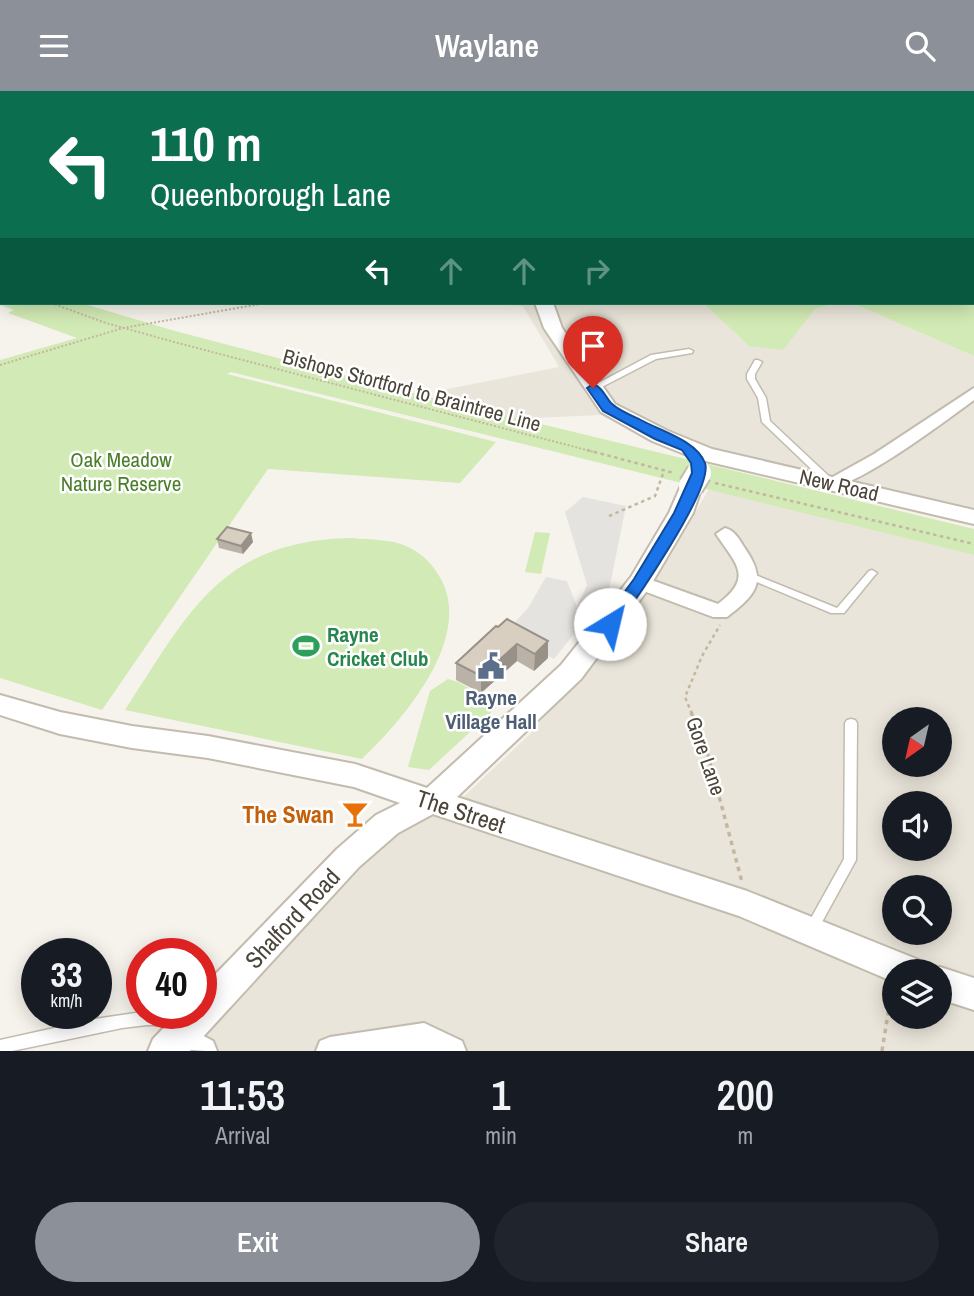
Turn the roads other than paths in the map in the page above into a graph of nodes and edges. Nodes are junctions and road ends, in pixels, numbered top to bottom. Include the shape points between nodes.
1 (545, 305) edge
2 (688, 351) dead end
3 (758, 362) dead end
4 (593, 388) junction
5 (974, 393) edge
6 (696, 470) junction
7 (831, 483) junction
8 (974, 517) edge
9 (725, 534) dead end
10 (872, 573) dead end
11 (750, 576) junction
12 (640, 582) junction
13 (0, 705) edge
14 (851, 723) dead end
15 (431, 801) junction
16 (811, 930) junction
17 (882, 962) edge
18 (952, 987) edge
19 (974, 995) edge
20 (186, 1041) edge
21 (0, 1047) edge
22 (330, 1051) edge
23 (452, 1051) edge

1 - 4 street, New Road via 553,328
2 - 4 lane via 654,357
3 - 7 lane via 751,379 762,398 766,422
4 - 6 street, New Road via 608,408 660,436
5 - 7 street via 880,458
6 - 7 street, New Road via 742,463
6 - 12 street, Shalford Road via 681,513
7 - 8 street, New Road
9 - 11 street via 750,569
10 - 11 lane via 840,611
11 - 12 street via 736,601 720,613
12 - 15 street, Shalford Road via 570,672
13 - 15 street, The Street via 60,723 293,762
14 - 16 lane via 850,860
15 - 16 street, The Street
15 - 20 street, Shalford Road via 387,824 348,858
16 - 17 street, The Street
18 - 19 street
20 - 21 lane via 178,1018 159,1017
22 - 23 street via 425,1036

